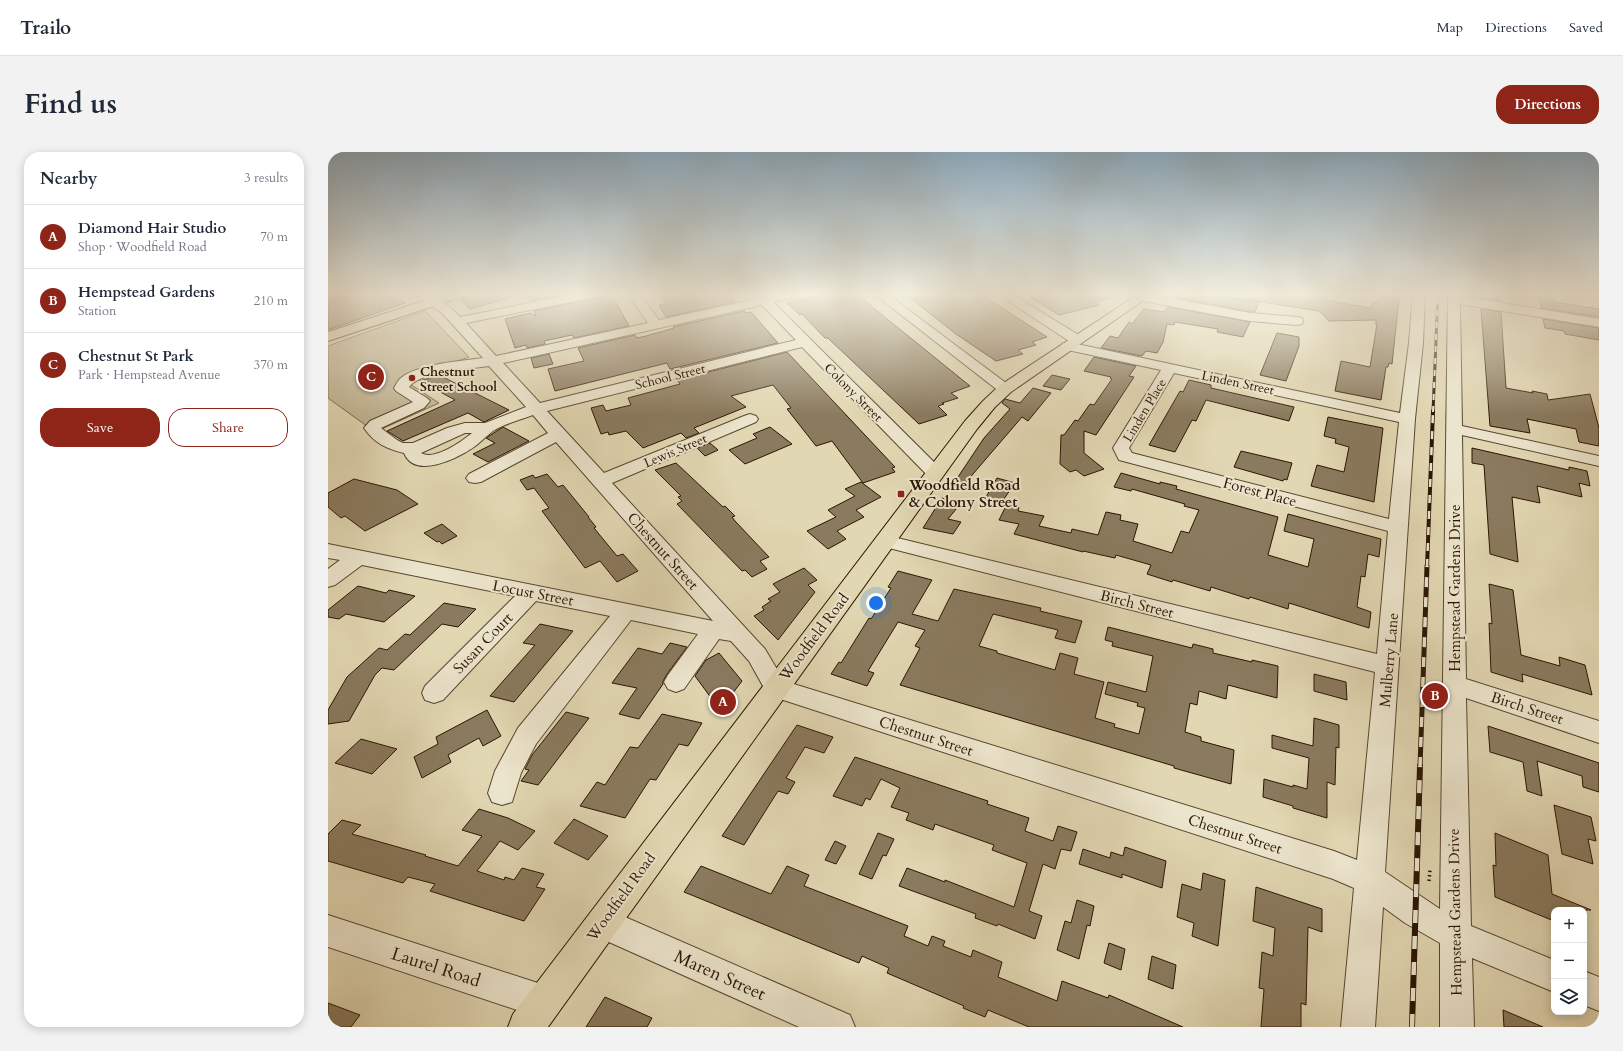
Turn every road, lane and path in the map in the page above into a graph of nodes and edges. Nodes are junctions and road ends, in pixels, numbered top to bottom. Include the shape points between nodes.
1 (469, 334) edge
2 (616, 334) edge
3 (797, 334) edge
4 (933, 334) edge
5 (1060, 334) edge
6 (1085, 334) edge
7 (1416, 334) edge
8 (1454, 334) edge
9 (805, 342) junction
10 (1073, 343) junction
11 (493, 361) junction
12 (1170, 368) junction
13 (1005, 389) junction
14 (535, 409) junction
15 (750, 419) dead end
16 (1408, 419) junction
17 (1455, 429) junction
18 (558, 434) junction
19 (1123, 453) joint
20 (1599, 461) edge
21 (935, 473) junction
22 (475, 478) dead end
23 (601, 482) junction
24 (1399, 528) junction
25 (886, 541) junction
26 (328, 551) edge
27 (357, 558) junction
28 (328, 580) edge
29 (531, 593) junction
30 (626, 611) junction
31 (714, 629) junction
32 (738, 634) junction
33 (1388, 666) junction
34 (676, 682) dead end
35 (1455, 685) junction
36 (776, 688) junction
37 (434, 693) dead end
38 (1599, 732) edge
39 (502, 793) dead end
40 (1430, 870) dead end
41 (1371, 880) junction
42 (1429, 881) dead end
43 (602, 923) junction
44 (328, 931) edge
45 (1456, 935) junction
46 (1551, 975) edge
47 (1587, 989) edge
48 (1599, 994) edge
49 (535, 1015) edge
50 (838, 1027) edge
51 (1358, 1027) edge
52 (1456, 1027) edge

1 - 11 street, Chestnut Street
2 - 11 street
3 - 9 street, Colony Street
4 - 13 street
5 - 10 street, Linden Street
6 - 10 main road, Woodfield Road
7 - 16 street, Mulberry Lane
8 - 17 street, Hempstead Gardens Drive
9 - 14 street, School Street
9 - 21 street, Colony Street
10 - 12 street, Linden Street
10 - 13 main road, Woodfield Road
11 - 14 street, Chestnut Street
11 - 14 street, School Street via 444,368 408,379 401,388 422,401 419,405 372,428 380,438 398,447 416,448 412,452 418,459 434,460 465,446 487,428
12 - 16 street, Linden Street
12 - 19 street, Linden Place via 1121,448
13 - 21 main road, Woodfield Road via 971,425
14 - 18 street, Chestnut Street
15 - 23 street, Lewis Street
16 - 24 street, Mulberry Lane
17 - 20 street
17 - 35 street, Hempstead Gardens Drive
18 - 22 street
18 - 23 street, Chestnut Street
19 - 24 street, Forest Place via 1134,459
21 - 25 main road, Woodfield Road
23 - 32 street, Chestnut Street
24 - 33 street, Mulberry Lane
25 - 33 street, Birch Street
25 - 36 main road, Woodfield Road
26 - 27 street, Locust Street
27 - 28 street
27 - 29 street, Locust Street
29 - 30 street, Locust Street
29 - 37 street, Susan Court
30 - 31 street, Locust Street
30 - 39 street via 527,736 508,771
31 - 32 street, Locust Street
31 - 34 street
32 - 36 street, Chestnut Street via 757,655
33 - 41 street, Mulberry Lane
35 - 38 street, Birch Street
35 - 45 street, Hempstead Gardens Drive
36 - 41 street, Chestnut Street via 1334,865
36 - 43 main road, Woodfield Road
40 - 42 path
41 - 45 street, Chestnut Street via 1416,912
41 - 51 street, Mulberry Lane
43 - 49 main road, Woodfield Road
43 - 50 street, Maren Street
44 - 49 street, Laurel Road
45 - 46 street, Chestnut Street
45 - 52 street, Hempstead Gardens Drive
47 - 48 street

